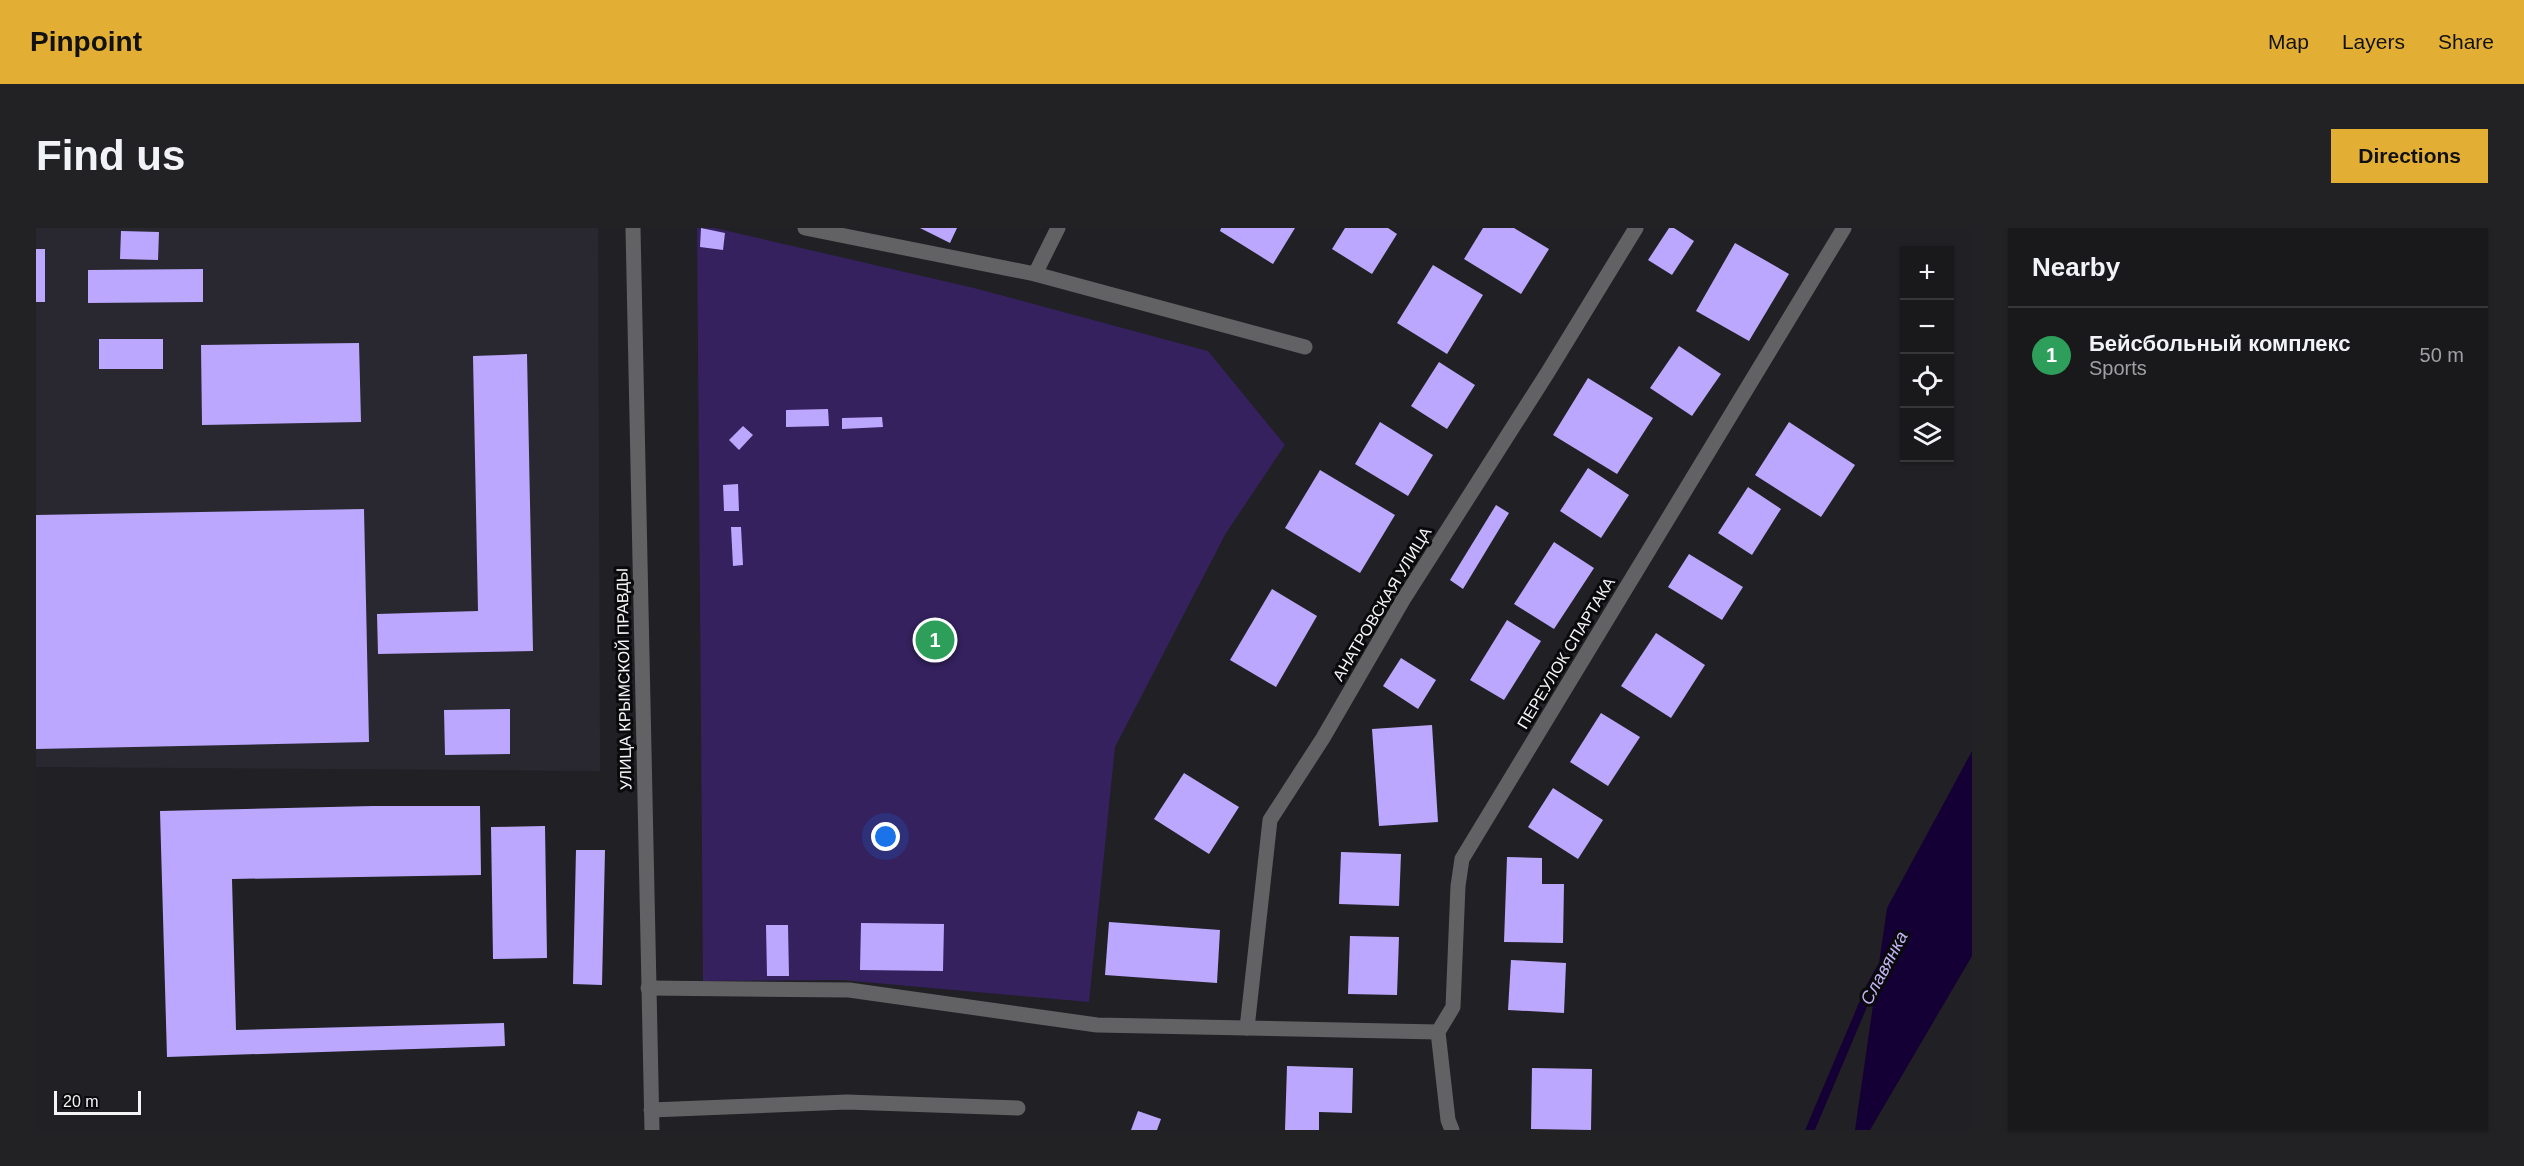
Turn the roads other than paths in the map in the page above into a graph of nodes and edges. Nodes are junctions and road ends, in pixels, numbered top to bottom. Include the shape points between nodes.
1 (633, 228) edge
2 (805, 228) edge
3 (1058, 228) edge
4 (1636, 228) edge
5 (1844, 228) edge
6 (1035, 274) junction
7 (1305, 347) dead end
8 (648, 988) junction
9 (1247, 1028) junction
10 (1438, 1032) junction
11 (1018, 1108) dead end
12 (651, 1110) junction
13 (652, 1130) edge
14 (1452, 1130) edge

1 - 8 street, УЛИЦА КРЫМСКОЙ ПРАВДЫ
2 - 6 street
3 - 6 street
4 - 9 street, АНАТРОВСКАЯ УЛИЦА via 1270,820
5 - 10 street, ПЕРЕУЛОК СПАРТАКА via 1462,859 1453,1006
6 - 7 street
8 - 9 street via 849,990 1097,1025
8 - 12 street, УЛИЦА КРЫМСКОЙ ПРАВДЫ
9 - 10 street
10 - 14 street
11 - 12 street via 847,1102
12 - 13 street, УЛИЦА КРЫМСКОЙ ПРАВДЫ

